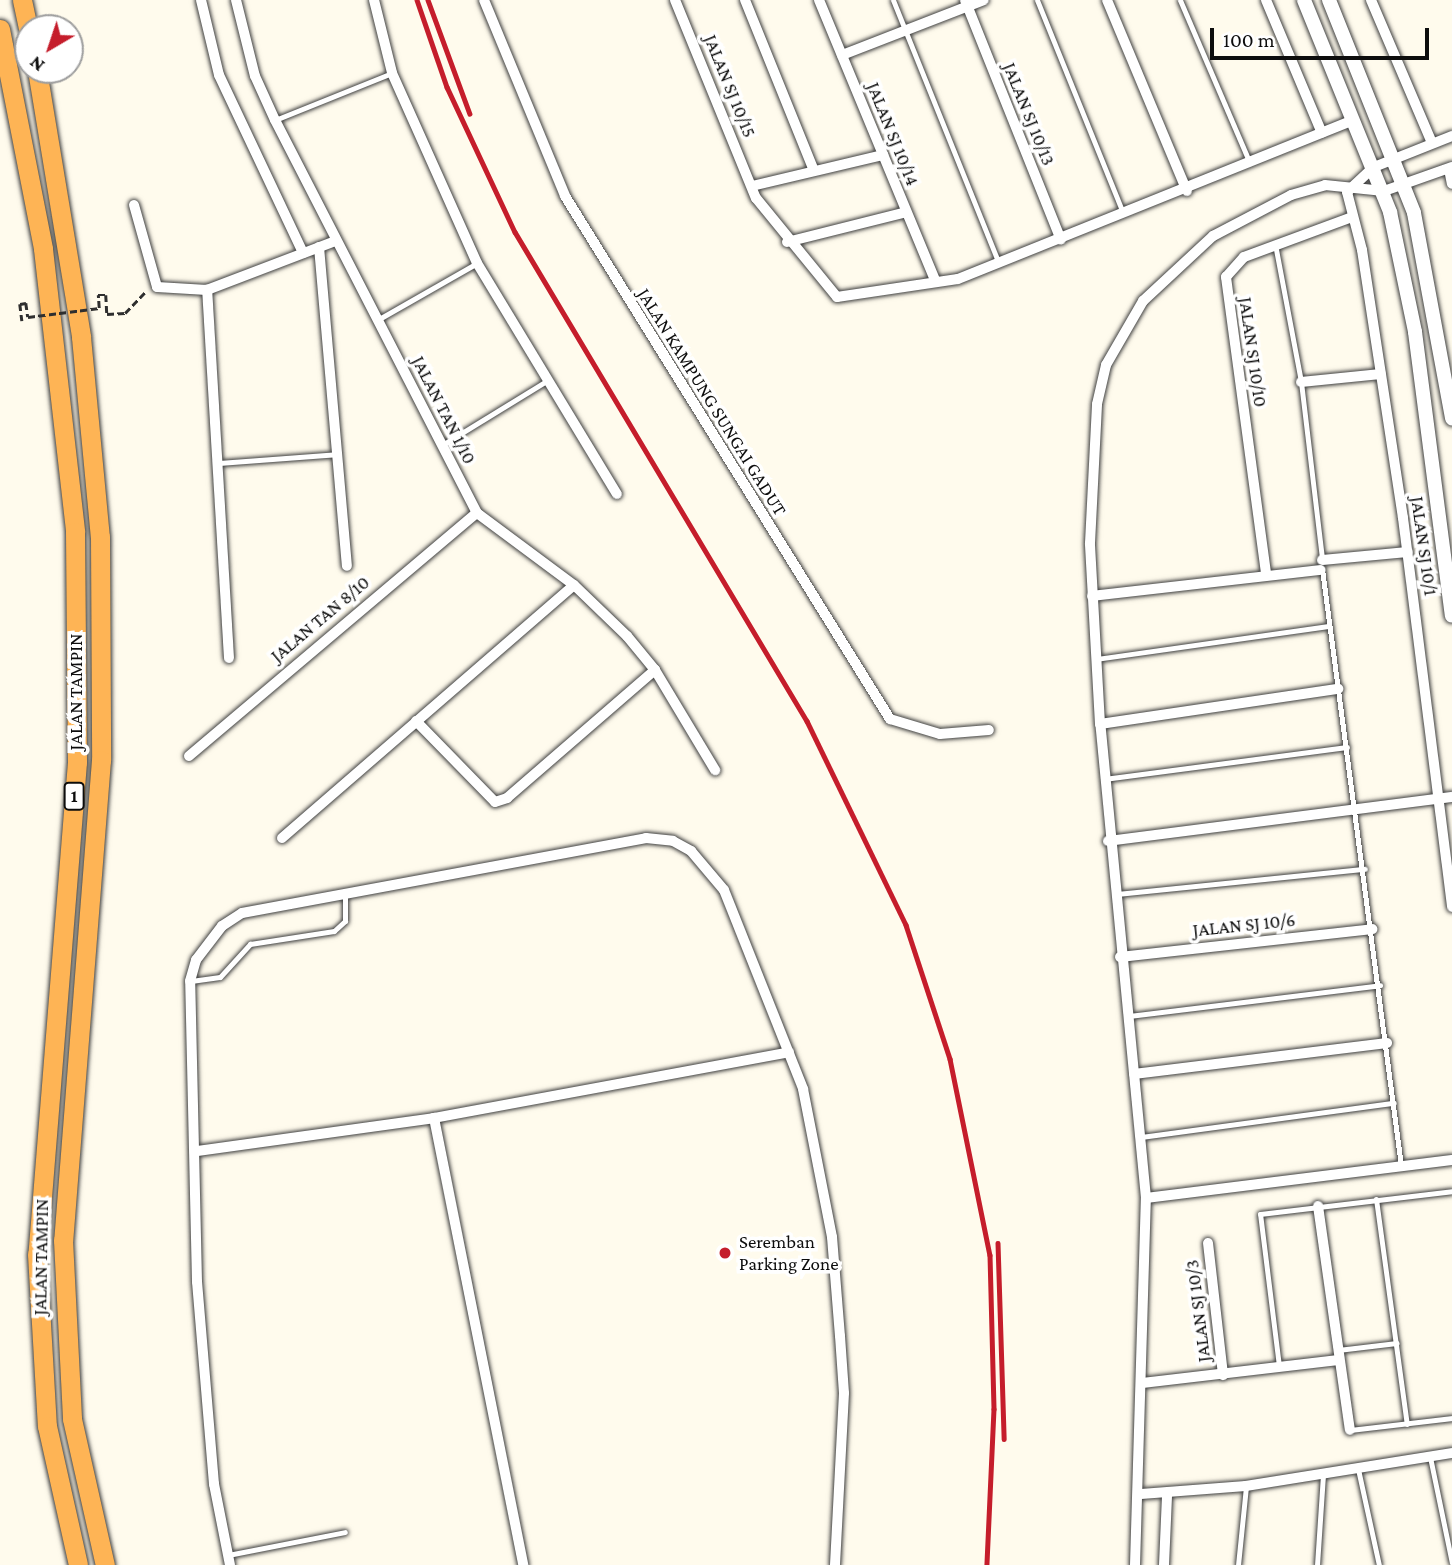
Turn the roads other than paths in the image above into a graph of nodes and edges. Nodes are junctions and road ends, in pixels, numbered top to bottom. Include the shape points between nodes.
1 (201, 0) edge
2 (236, 0) edge
3 (374, 0) edge
4 (484, 0) edge
5 (675, 0) edge
6 (745, 0) edge
7 (819, 0) edge
8 (893, 0) edge
9 (984, 0) edge
10 (1037, 0) edge
11 (1107, 0) edge
12 (1180, 0) edge
13 (1266, 0) edge
14 (1304, 0) edge
15 (1329, 0) edge
16 (1371, 0) edge
17 (966, 3) edge
18 (0, 29) edge
19 (905, 31) junction
20 (842, 55) junction
21 (392, 73) junction
22 (39, 84) edge
23 (275, 120) junction
24 (1353, 120) junction
25 (1322, 133) junction
26 (1452, 136) edge
27 (1432, 143) junction
28 (883, 155) junction
29 (1392, 158) junction
30 (1250, 165) junction
31 (1374, 167) junction
32 (1450, 168) edge
33 (814, 171) junction
34 (1452, 184) edge
35 (1405, 185) junction
36 (752, 186) junction
37 (1187, 191) junction
38 (1384, 191) junction
39 (1347, 192) junction
40 (134, 205) dead end
41 (906, 212) junction
42 (1124, 215) junction
43 (1352, 217) junction
44 (335, 240) junction
45 (1061, 240) junction
46 (787, 242) junction
47 (1275, 244) junction
48 (319, 247) junction
49 (303, 253) junction
50 (477, 262) junction
51 (999, 264) junction
52 (936, 282) junction
53 (208, 290) junction
54 (379, 319) junction
55 (1381, 374) junction
56 (548, 380) junction
57 (1301, 382) junction
58 (1452, 419) edge
59 (442, 445) junction
60 (337, 454) junction
61 (218, 463) junction
62 (617, 494) dead end
63 (477, 513) junction
64 (1408, 552) junction
65 (1322, 565) junction
66 (347, 566) dead end
67 (1266, 573) junction
68 (574, 585) junction
69 (1092, 596) junction
70 (1452, 616) edge
71 (1328, 626) junction
72 (229, 658) dead end
73 (1096, 659) junction
74 (655, 670) junction
75 (1338, 689) junction
76 (416, 721) junction
77 (1100, 724) junction
78 (989, 730) dead end
79 (1347, 747) junction
80 (189, 756) dead end
81 (715, 770) dead end
82 (1103, 779) junction
83 (1452, 797) edge
84 (1438, 799) junction
85 (1357, 810) junction
86 (282, 838) dead end
87 (1108, 841) junction
88 (1365, 869) junction
89 (345, 891) junction
90 (1113, 895) junction
91 (1452, 907) edge
92 (1372, 929) junction
93 (1120, 957) junction
94 (190, 981) junction
95 (1380, 985) junction
96 (1127, 1016) junction
97 (1387, 1043) junction
98 (789, 1052) junction
99 (1133, 1074) junction
100 (1394, 1103) junction
101 (433, 1118) junction
102 (1141, 1137) junction
103 (197, 1151) junction
104 (1452, 1160) edge
105 (1401, 1167) junction
106 (1452, 1191) edge
107 (1146, 1198) junction
108 (1376, 1199) junction
109 (1318, 1206) junction
110 (1208, 1244) dead end
111 (1397, 1343) junction
112 (1338, 1355) junction
113 (1279, 1366) junction
114 (1223, 1375) junction
115 (1143, 1383) junction
116 (1452, 1418) edge
117 (1407, 1424) junction
118 (1350, 1430) joint
119 (1452, 1453) edge
120 (1430, 1457) junction
121 (1358, 1469) junction
122 (1323, 1474) junction
123 (1245, 1486) junction
124 (1141, 1494) junction
125 (1167, 1495) junction
126 (345, 1532) dead end
127 (229, 1560) edge
128 (1452, 1563) edge
129 (78, 1565) edge
130 (105, 1565) edge
131 (523, 1565) edge
132 (835, 1565) edge
133 (1135, 1565) edge
134 (1164, 1565) edge
135 (1238, 1565) edge
136 (1317, 1565) edge
137 (1379, 1565) edge

1 - 49 street via 219,75
2 - 23 street, JALAN TAN 1/10 via 255,76
3 - 21 street
4 - 78 street, JALAN KAMPUNG SUNGAI GADUT via 565,196 890,719 940,734
5 - 36 street, JALAN SJ 10/15
6 - 33 street
7 - 20 street, JALAN SJ 10/14
8 - 19 lane
9 - 17 street
10 - 42 lane
11 - 37 street
12 - 30 lane
13 - 25 street
14 - 24 street
15 - 29 street
16 - 27 street
17 - 19 street
17 - 45 street, JALAN SJ 10/13
18 - 129 highway, JALAN TAMPIN / 1 via 43,249 75,532 77,762 37,1254 47,1426
19 - 20 street
19 - 51 lane
20 - 28 street, JALAN SJ 10/14
21 - 23 lane
21 - 50 street
22 - 130 highway, JALAN TAMPIN / 1 via 78,310 100,537 101,760 63,1240 72,1419
23 - 44 street, JALAN TAN 1/10
24 - 25 street
24 - 31 street
25 - 30 street
26 - 27 street
27 - 29 street
28 - 33 street
28 - 41 street, JALAN SJ 10/14
29 - 31 street
29 - 35 street
30 - 37 street
31 - 38 street
31 - 39 street
32 - 34 street
32 - 35 street
33 - 36 street
35 - 38 street
35 - 58 street via 1441,332
36 - 46 street, JALAN SJ 10/15
37 - 42 street
38 - 39 street
38 - 70 street via 1415,332
39 - 43 street, JALAN SJ 10/1
39 - 69 street via 1325,185 1291,195 1213,236 1162,278 1124,331 1106,365 1097,404
40 - 53 street via 157,287
41 - 46 street
41 - 52 street, JALAN SJ 10/14
42 - 45 street
43 - 47 street, JALAN SJ 10/10
43 - 55 street, JALAN SJ 10/1
44 - 48 street
44 - 54 street, JALAN TAN 1/10
45 - 51 street
46 - 52 street, JALAN SJ 10/15 via 837,297
47 - 57 lane
47 - 67 street, JALAN SJ 10/10 via 1244,257 1226,277
48 - 49 street
48 - 60 street
49 - 53 street
50 - 54 lane
50 - 56 street
51 - 52 street
53 - 61 street
54 - 59 street, JALAN TAN 1/10
55 - 57 street
55 - 64 street, JALAN SJ 10/1
56 - 59 lane
56 - 62 street
57 - 65 lane
59 - 63 street, JALAN TAN 1/10
60 - 61 lane
60 - 66 street
61 - 72 street
63 - 68 street, JALAN TAN 1/10
63 - 80 street, JALAN TAN 8/10
64 - 65 street
64 - 84 street, JALAN SJ 10/1
65 - 67 street
65 - 71 lane
67 - 69 street
68 - 74 street, JALAN TAN 1/10
68 - 76 street
69 - 73 street
71 - 73 lane
71 - 75 lane
73 - 77 street
74 - 76 street via 507,798 495,802
74 - 81 street, JALAN TAN 1/10
75 - 77 street
75 - 79 lane
76 - 86 street
77 - 82 street
79 - 82 lane
79 - 85 lane
82 - 87 street
83 - 84 street
84 - 85 street
84 - 91 street, JALAN SJ 10/1
85 - 87 street
85 - 88 lane
87 - 90 street
88 - 90 lane
88 - 92 lane
89 - 94 street via 242,913 205,947
89 - 94 lane via 345,922 334,930 250,944 220,977
89 - 98 street via 646,838 673,841 724,890
90 - 93 street
92 - 93 street, JALAN SJ 10/6
92 - 95 lane
93 - 96 street
94 - 103 street
95 - 96 lane
95 - 97 lane
96 - 99 street
97 - 99 street
97 - 100 lane
98 - 101 street
98 - 132 street via 803,1089 832,1237 844,1393
99 - 102 street
100 - 102 lane
100 - 105 lane
101 - 103 street
101 - 131 street
102 - 107 street
103 - 127 street via 204,1384
104 - 105 street
105 - 107 street
106 - 108 lane
107 - 115 street
108 - 109 lane
108 - 111 lane
109 - 112 street
109 - 113 lane via 1260,1213
110 - 114 street, JALAN SJ 10/3
111 - 112 lane
111 - 117 lane
112 - 113 street, JALAN SJ 10/3
112 - 118 street
113 - 114 street, JALAN SJ 10/3
114 - 115 street, JALAN SJ 10/3
115 - 124 street
116 - 117 lane
117 - 118 lane
119 - 120 street
120 - 121 street
120 - 128 lane
121 - 122 street
121 - 137 lane
122 - 123 street
122 - 136 lane
123 - 125 street
123 - 135 lane
124 - 125 street
124 - 133 street
125 - 134 street
126 - 127 lane

